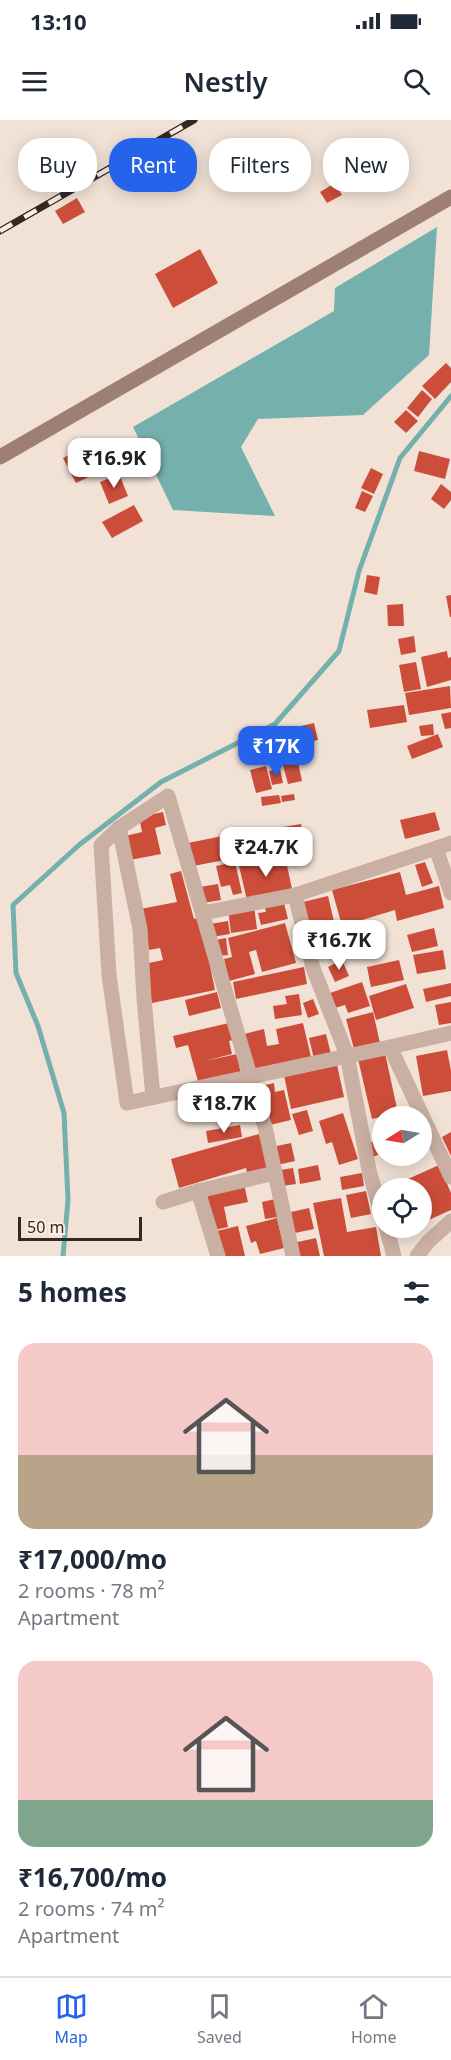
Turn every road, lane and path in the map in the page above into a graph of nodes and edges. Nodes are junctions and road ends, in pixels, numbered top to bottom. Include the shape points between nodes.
1 (451, 197) edge
2 (0, 456) edge
3 (119, 828) junction
4 (444, 846) edge
5 (451, 893) edge
6 (296, 895) junction
7 (203, 913) junction
8 (451, 1033) edge
9 (390, 1047) junction
10 (347, 1055) junction
11 (251, 1078) junction
12 (153, 1097) junction
13 (275, 1173) junction
14 (451, 1177) edge
15 (372, 1181) edge
16 (198, 1191) junction
17 (163, 1202) dead end
18 (451, 1221) edge
19 (389, 1238) edge
20 (218, 1256) edge
21 (293, 1256) edge
22 (394, 1256) edge
23 (417, 1256) edge

1 - 2 street
3 - 7 street via 168,796
3 - 12 street via 140,928
3 - 12 street via 101,845 109,975 127,1103
4 - 5 street
4 - 6 street
6 - 7 street
6 - 10 street via 313,968
7 - 11 street
8 - 9 street
9 - 10 street
9 - 14 street
10 - 11 street
10 - 15 street
11 - 12 street
11 - 13 street
13 - 16 street
13 - 21 street
16 - 17 street
16 - 20 street
18 - 23 street
19 - 22 street

